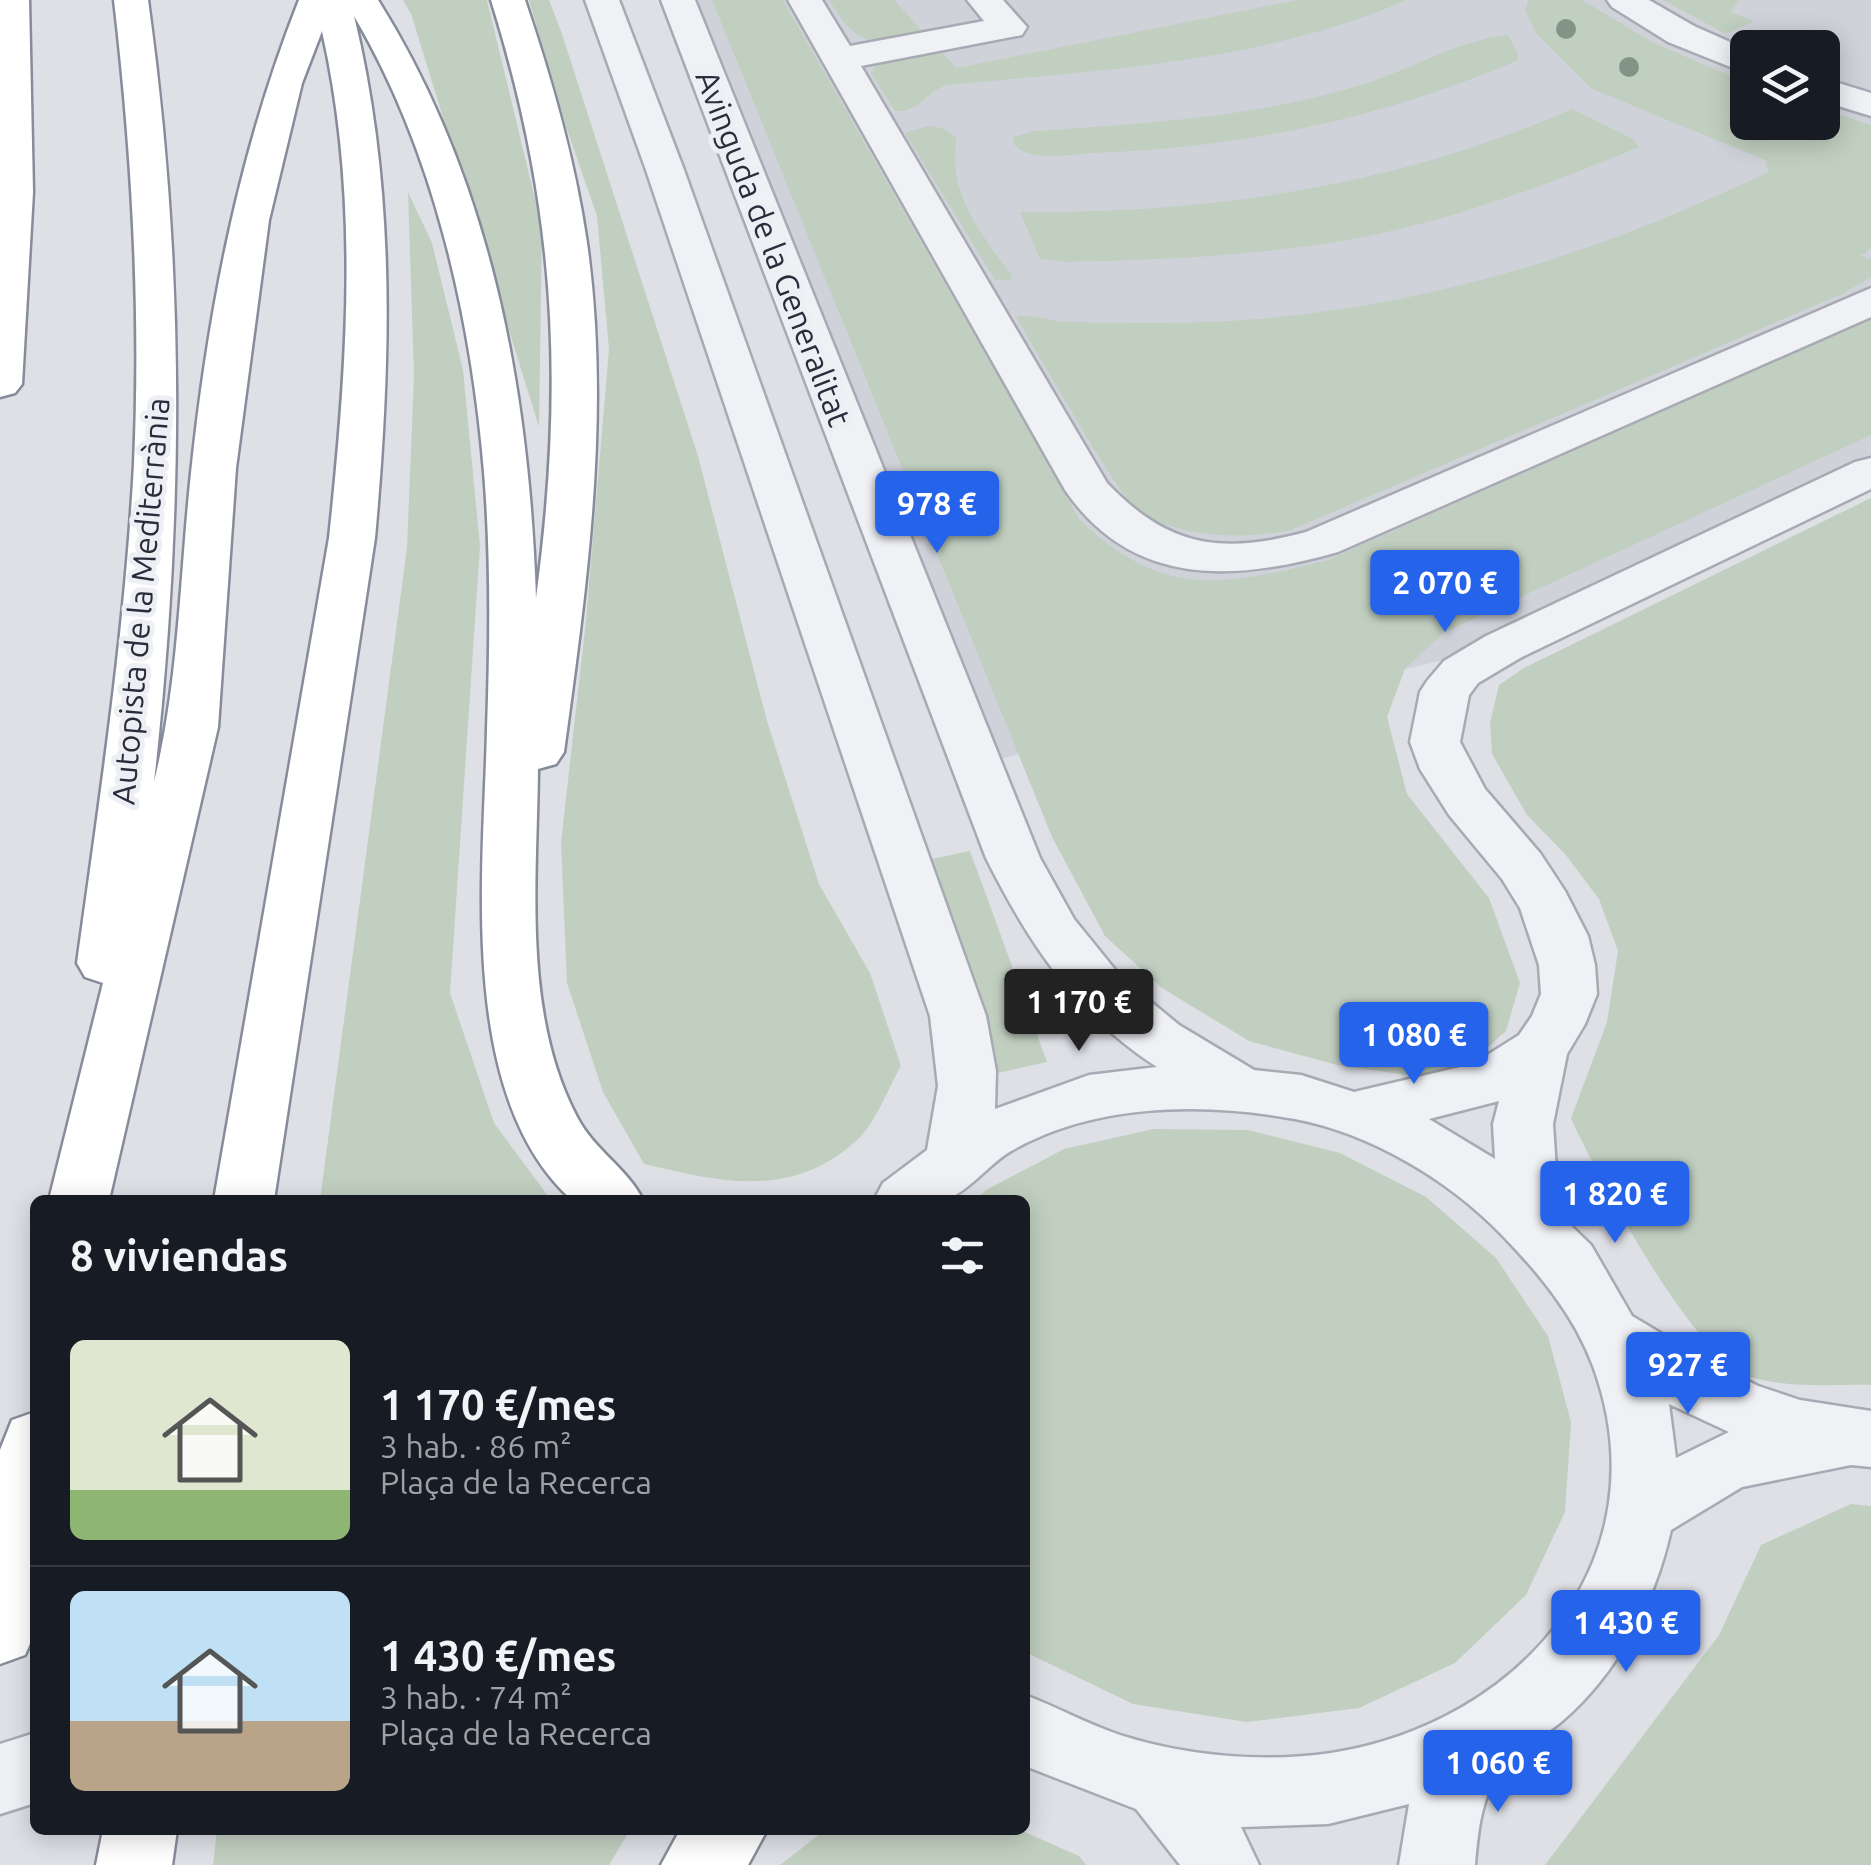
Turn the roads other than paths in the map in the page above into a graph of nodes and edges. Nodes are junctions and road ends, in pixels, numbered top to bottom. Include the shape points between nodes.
1 (12, 0) edge
2 (131, 0) edge
3 (316, 0) edge
4 (332, 0) edge
5 (508, 0) edge
6 (602, 0) edge
7 (678, 0) edge
8 (805, 0) edge
9 (984, 0) edge
10 (1624, 0) edge
11 (370, 13) edge
12 (1730, 55) edge
13 (839, 60) junction
14 (1871, 300) edge
15 (0, 384) edge
16 (1871, 472) edge
17 (509, 937) junction
18 (1539, 1050) junction
19 (1240, 1087) junction
20 (1360, 1114) junction
21 (955, 1157) junction
22 (78, 1195) edge
23 (78, 1195) edge
24 (245, 1195) edge
25 (606, 1195) edge
26 (910, 1195) edge
27 (1529, 1217) junction
28 (1614, 1336) junction
29 (1865, 1438) edge
30 (30, 1467) edge
31 (1641, 1513) junction
32 (0, 1632) edge
33 (1030, 1731) edge
34 (1475, 1742) junction
35 (30, 1770) edge
36 (0, 1779) edge
37 (1159, 1781) junction
38 (139, 1835) edge
39 (726, 1835) edge
40 (134, 1865) edge
41 (699, 1865) edge
42 (1221, 1865) edge
43 (1437, 1865) edge

1 - 15 highway via 13,200
2 - 22 highway, Autopista de la Mediterrània via 150,156 156,463 141,672
3 - 23 highway via 284,83 248,220 214,468 193,727
4 - 24 highway via 352,84 366,208 363,438
5 - 17 highway via 563,211 573,374 556,631
6 - 21 street via 958,1016 970,1067
7 - 19 street, Avinguda de la Generalitat via 1035,906 1080,972 1131,1022
8 - 13 street
9 - 13 street via 1009,28
10 - 12 street
11 - 17 highway via 396,56 468,250 501,409 510,518
13 - 14 street via 1088,490 1128,532 1173,553 1260,558 1322,542
16 - 18 street via 1503,648 1461,672 1445,692 1435,742 1446,770 1521,866 1560,936 1569,994
17 - 25 highway via 523,1046 555,1137
18 - 20 street via 1490,1082
18 - 27 street via 1523,1124
19 - 20 street
19 - 21 street via 1169,1086 1077,1100 1012,1124
20 - 27 street via 1438,1149
21 - 26 street
27 - 28 street via 1586,1284
28 - 29 street via 1738,1411
28 - 31 street via 1642,1433
29 - 31 street via 1729,1462
30 - 32 highway
31 - 34 street via 1623,1580 1588,1642 1539,1696
33 - 37 street via 1100,1764
34 - 37 street via 1386,1777 1313,1791 1236,1792
34 - 43 street via 1442,1810
35 - 36 street
37 - 42 street
38 - 40 highway
39 - 41 highway

